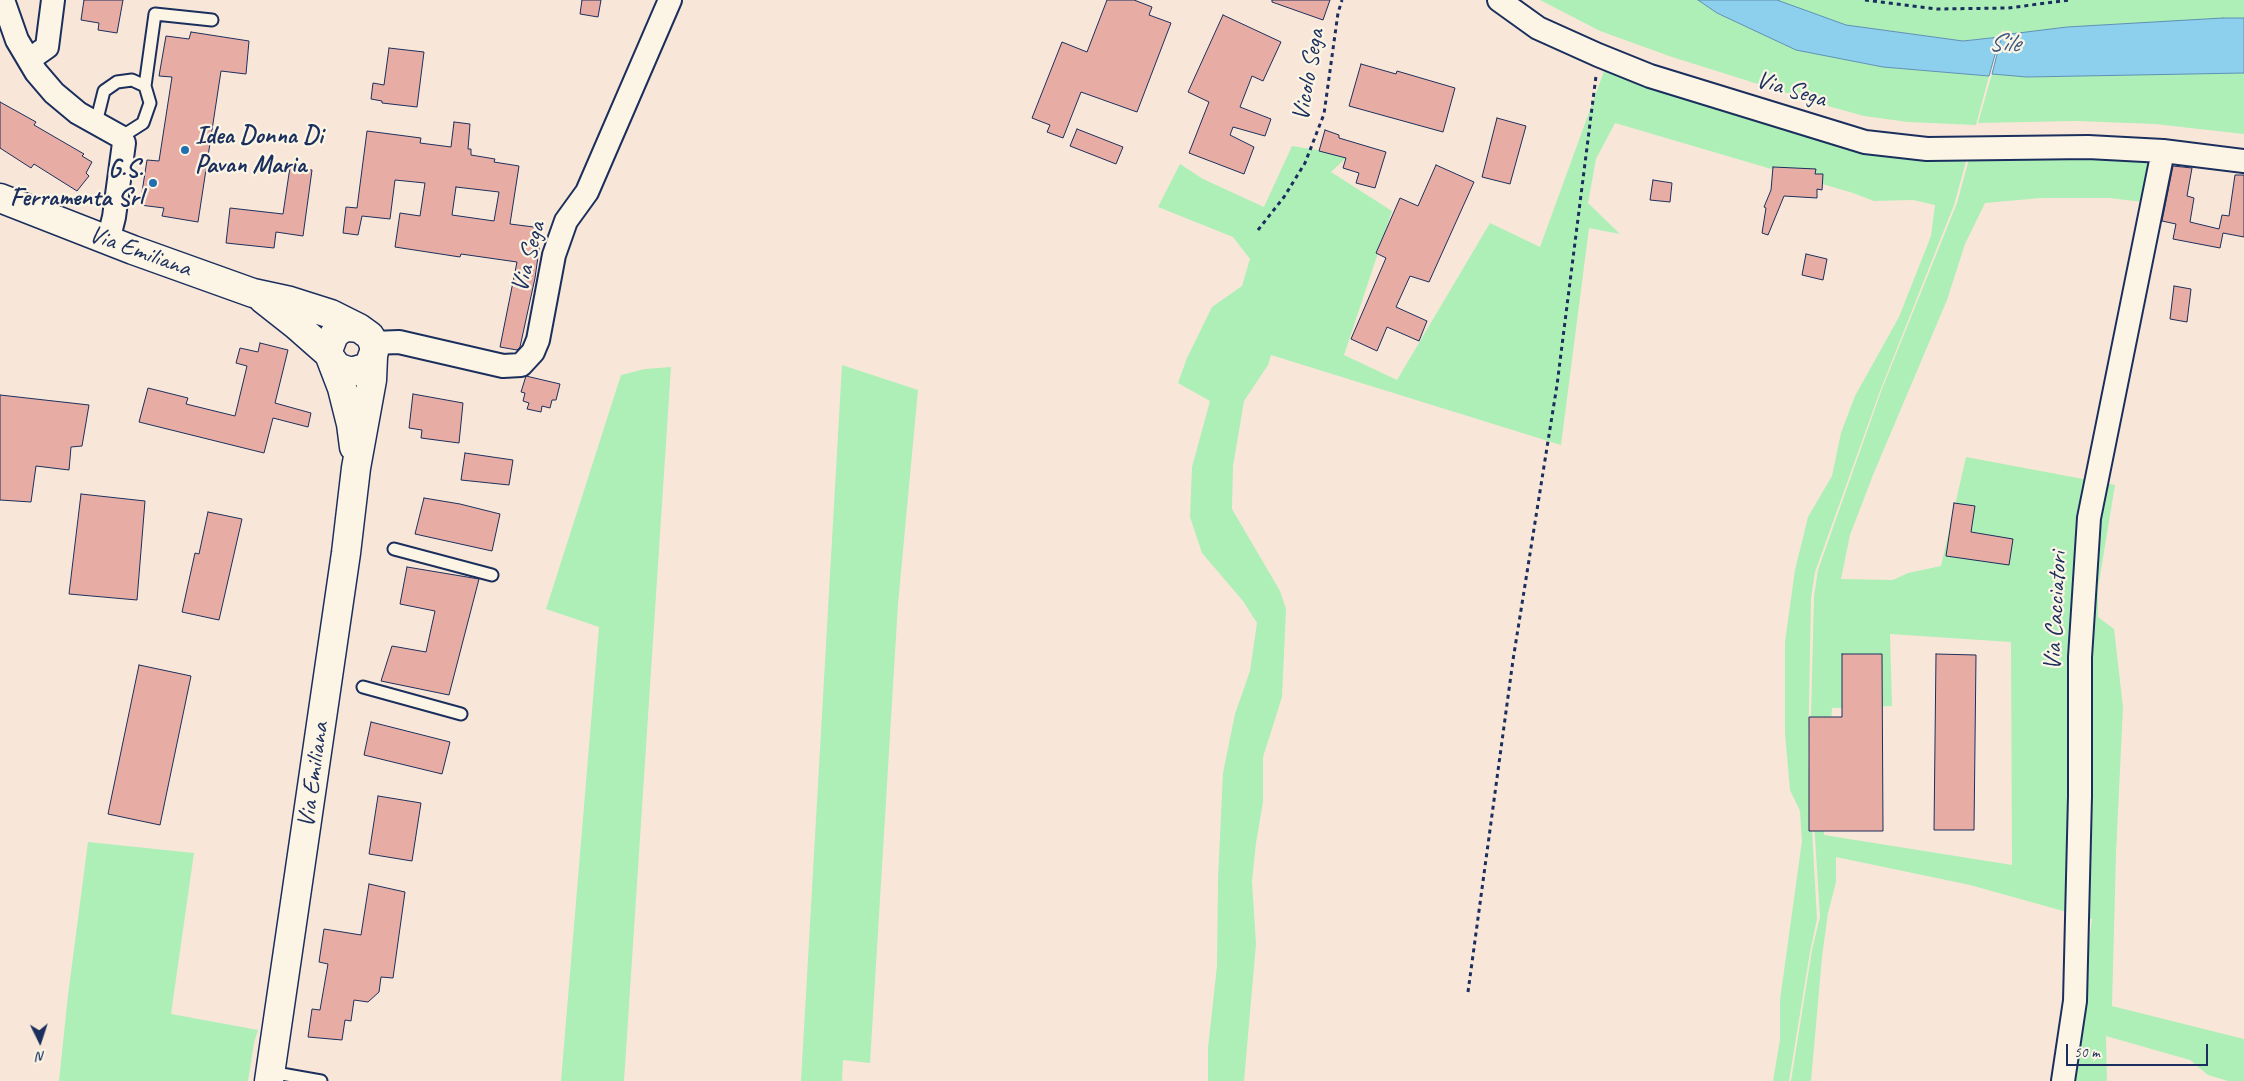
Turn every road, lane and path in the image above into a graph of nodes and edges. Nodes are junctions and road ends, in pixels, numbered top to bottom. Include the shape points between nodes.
1 (3, 0) edge
2 (53, 0) edge
3 (670, 0) edge
4 (1342, 0) edge
5 (1499, 0) edge
6 (1865, 0) edge
7 (2070, 0) edge
8 (212, 20) dead end
9 (1598, 56) junction
10 (30, 58) junction
11 (145, 86) junction
12 (96, 123) junction
13 (121, 137) junction
14 (2163, 151) junction
15 (2244, 161) edge
16 (0, 198) edge
17 (1258, 230) dead end
18 (108, 241) junction
19 (253, 293) junction
20 (368, 342) junction
21 (330, 357) junction
22 (356, 468) junction
23 (394, 549) dead end
24 (492, 575) dead end
25 (363, 687) dead end
26 (460, 714) dead end
27 (1468, 992) dead end
28 (269, 1076) edge
29 (322, 1081) edge
30 (2063, 1081) edge

1 - 10 street via 17,40
2 - 10 street via 47,48
3 - 20 street, Via Sega via 587,192 566,221 554,255 533,352 521,365 503,366 399,342
4 - 17 path, Vicolo Sega via 1324,114 1304,163 1284,197
5 - 9 street, Via Sega via 1538,28
6 - 7 path via 1937,9 2008,8
8 - 11 lane via 155,14
9 - 14 street, Via Sega via 1650,76 1865,142 1927,149 2088,147
9 - 27 path via 1557,385 1513,660
10 - 12 street via 36,72 54,93
11 - 12 lane via 132,80 117,82 104,91
11 - 13 lane via 150,104 143,123
12 - 13 street
13 - 18 street via 124,143 120,176
14 - 15 street, Via Sega
14 - 30 street, Via Cacciatori via 2089,518 2080,658 2075,1000
16 - 18 main road, Via Emiliana
18 - 19 main road, Via Emiliana
19 - 20 main road, Via Emiliana via 290,300 331,314
19 - 21 main road, Via Emiliana via 296,325
20 - 21 main road via 342,329 330,342
20 - 21 main road, Via Emiliana via 365,368 351,372 337,367
20 - 22 main road, Via Emiliana via 372,380
21 - 22 main road, Via Emiliana via 351,424
22 - 28 main road, Via Emiliana
23 - 24 lane
25 - 26 lane
28 - 29 lane

